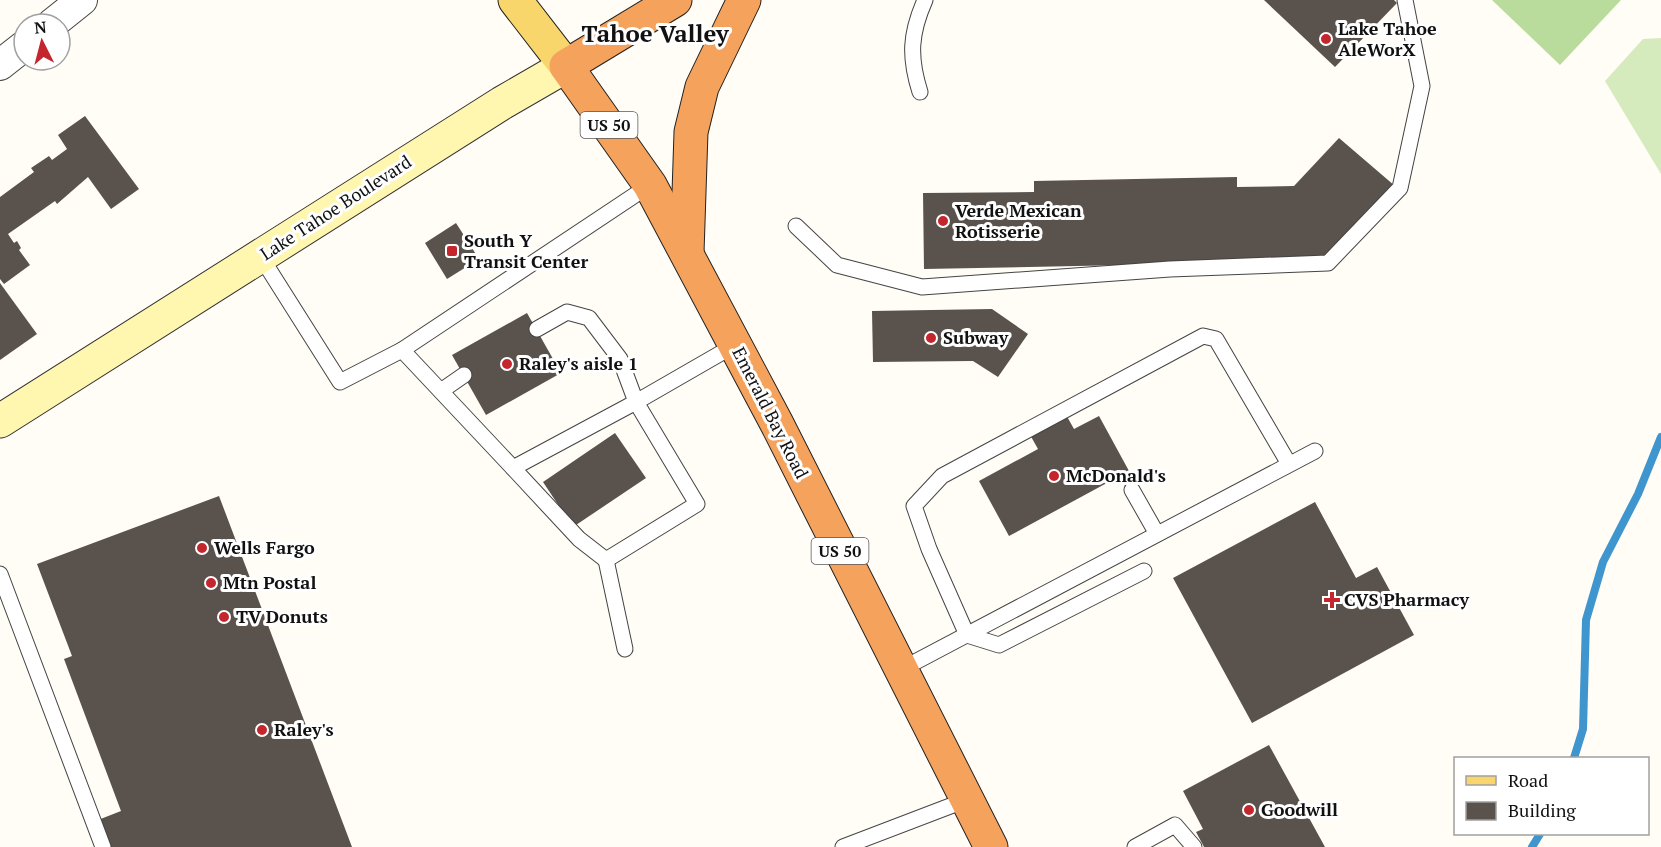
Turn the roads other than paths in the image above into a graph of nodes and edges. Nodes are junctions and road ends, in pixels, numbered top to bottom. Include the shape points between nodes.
1 (82, 0) edge
2 (515, 0) edge
3 (675, 0) edge
4 (744, 0) edge
5 (925, 0) edge
6 (1405, 0) edge
7 (67, 12) edge
8 (12, 56) edge
9 (0, 65) edge
10 (566, 66) junction
11 (920, 92) dead end
12 (650, 185) junction
13 (796, 226) dead end
14 (687, 255) junction
15 (261, 257) junction
16 (537, 329) dead end
17 (735, 345) junction
18 (402, 350) junction
19 (464, 375) dead end
20 (441, 391) junction
21 (636, 402) junction
22 (0, 421) edge
23 (1315, 451) dead end
24 (1289, 464) junction
25 (513, 468) junction
26 (1132, 490) dead end
27 (1157, 534) junction
28 (606, 560) junction
29 (1144, 570) dead end
30 (0, 574) edge
31 (967, 634) junction
32 (625, 649) dead end
33 (900, 670) junction
34 (966, 800) junction
35 (869, 842) edge
36 (103, 847) edge
37 (843, 847) edge
38 (991, 847) edge
39 (1135, 847) edge
40 (1194, 847) edge

1 - 7 street
2 - 10 main road, Emerald Bay Road
3 - 10 highway, Lake Tahoe Boulevard
4 - 14 highway, US 50 via 702,87 691,132
5 - 11 lane via 914,24 912,64
6 - 13 lane via 1422,86 1400,188 1328,263 1170,269 922,287 837,265
8 - 9 street
10 - 12 highway, Emerald Bay Road / US 50
10 - 15 main road, Lake Tahoe Boulevard via 502,102
12 - 14 highway, Emerald Bay Road / US 50
12 - 18 lane
14 - 17 highway, Emerald Bay Road / US 50
15 - 18 lane via 340,382
15 - 22 main road, Lake Tahoe Boulevard
16 - 21 lane via 567,312 589,318 620,359
17 - 21 lane
17 - 33 highway, Emerald Bay Road / US 50
18 - 20 lane
19 - 20 lane
20 - 25 lane
21 - 25 lane
21 - 28 lane via 697,504
23 - 24 lane
24 - 27 lane
24 - 31 lane via 1216,339 1203,336 942,476 914,506
25 - 28 lane via 579,539
26 - 27 lane
27 - 31 lane
28 - 32 lane
29 - 31 lane via 999,645
30 - 36 lane
31 - 33 lane
33 - 34 highway, Emerald Bay Road / US 50
34 - 35 lane
34 - 38 highway, Emerald Bay Road / US 50
35 - 37 lane
39 - 40 lane via 1175,825

